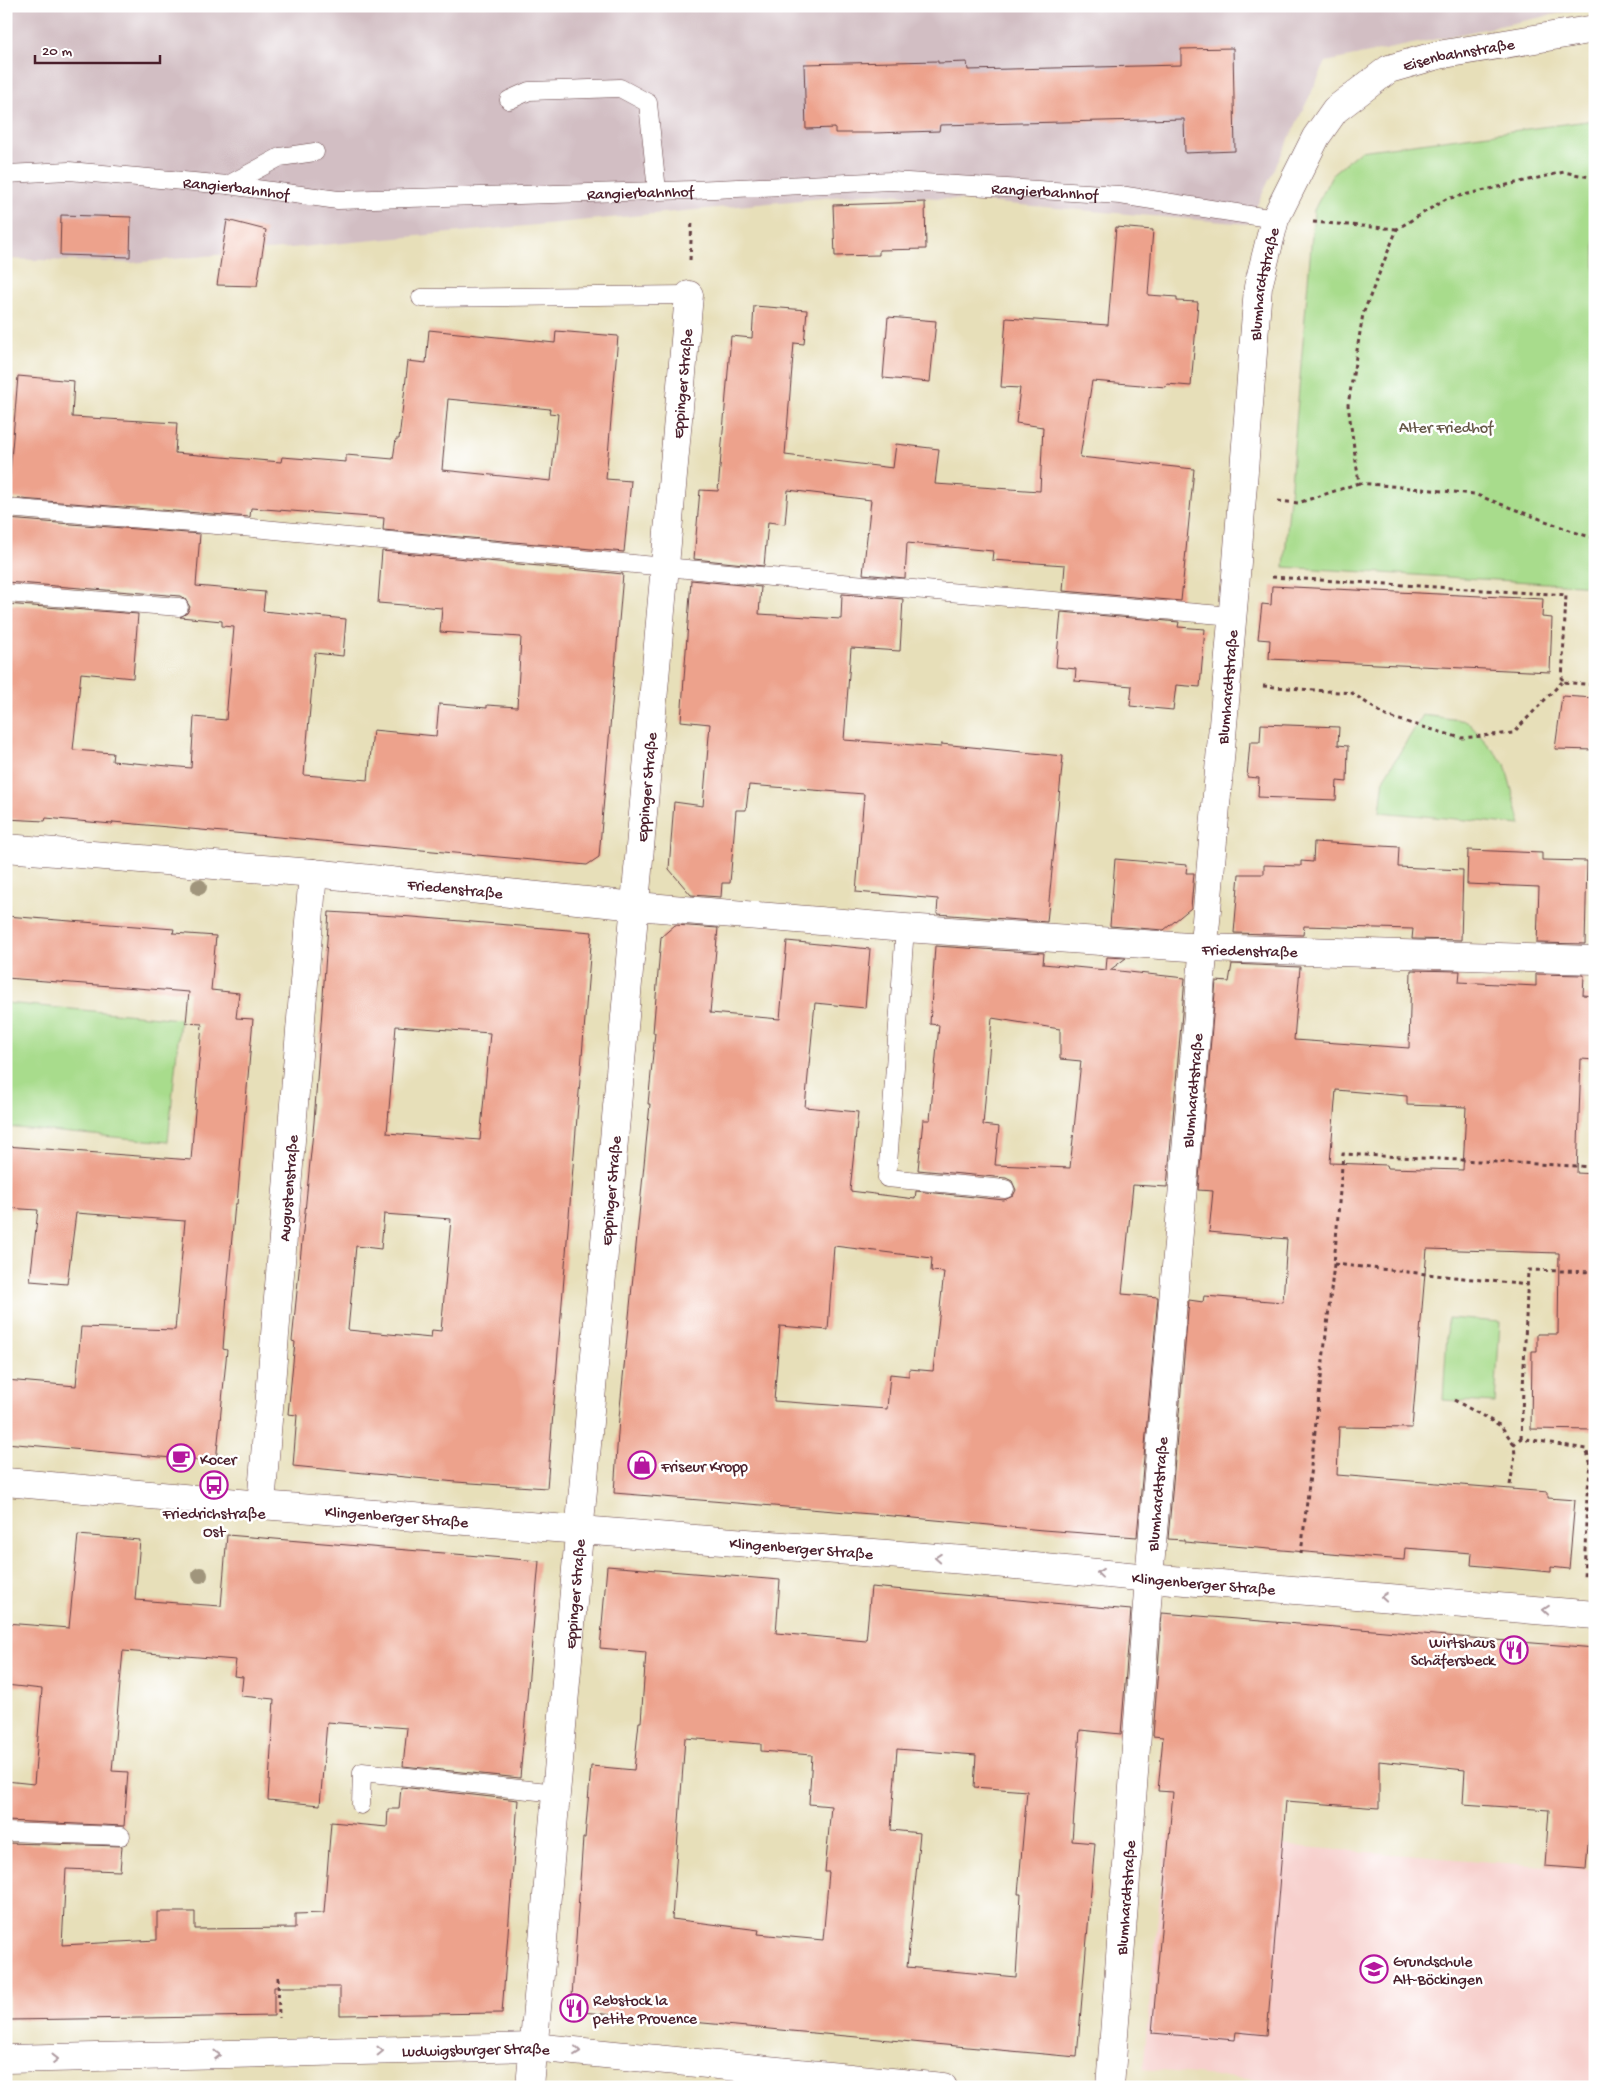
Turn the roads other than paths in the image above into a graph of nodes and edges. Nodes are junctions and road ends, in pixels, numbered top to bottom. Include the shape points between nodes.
1 (1595, 29) edge
2 (509, 100) dead end
3 (1334, 110) joint
4 (315, 152) dead end
5 (6, 174) edge
6 (228, 185) junction
7 (657, 191) junction
8 (1275, 219) junction
9 (689, 295) joint
10 (421, 298) dead end
11 (6, 508) edge
12 (666, 566) junction
13 (6, 593) edge
14 (179, 607) dead end
15 (1233, 616) junction
16 (6, 848) edge
17 (313, 873) junction
18 (636, 906) junction
19 (905, 928) junction
20 (1204, 948) junction
21 (1595, 960) edge
22 (1005, 1189) dead end
23 (6, 1482) edge
24 (261, 1505) junction
25 (578, 1531) junction
26 (1149, 1578) junction
27 (1588, 1614) edge
28 (556, 1793) junction
29 (361, 1805) dead end
30 (6, 1832) edge
31 (121, 1836) dead end
32 (533, 2047) junction
33 (6, 2059) edge
34 (530, 2087) edge
35 (943, 2087) edge
36 (1110, 2087) edge

1 - 3 street, Eisenbahnstraße via 1438,55 1389,69
2 - 7 lane via 529,91 620,88 648,103
3 - 8 street, Blumhardtstraße via 1316,137
4 - 6 lane via 280,157
5 - 6 lane, Rangierbahnhof via 69,171
6 - 7 lane, Rangierbahnhof via 338,200
7 - 8 lane, Rangierbahnhof via 891,181 1120,195
8 - 15 street, Blumhardtstraße via 1258,287
9 - 10 lane
9 - 12 street, Eppinger Straße
11 - 12 lane
12 - 15 lane
12 - 18 street, Eppinger Straße
13 - 14 lane
15 - 20 street, Blumhardtstraße
16 - 17 street, Friedenstraße
17 - 18 street, Friedenstraße
17 - 24 street, Augustenstraße
18 - 19 street, Friedenstraße
18 - 25 street, Eppinger Straße
19 - 20 street, Friedenstraße
19 - 22 lane via 887,1178
20 - 21 street, Friedenstraße
20 - 26 street, Blumhardtstraße
23 - 24 street, Klingenberger Straße
24 - 25 street, Klingenberger Straße
26 -> 25 street, Klingenberger Straße via 964,1560
25 - 28 street, Eppinger Straße
27 -> 26 street, Klingenberger Straße
26 - 36 street, Blumhardtstraße
28 - 29 lane via 362,1772
28 - 32 street, Eppinger Straße
30 - 31 lane
33 -> 32 street, Ludwigsburger Straße
32 - 34 street, Eppinger Straße
32 -> 35 street, Ludwigsburger Straße

